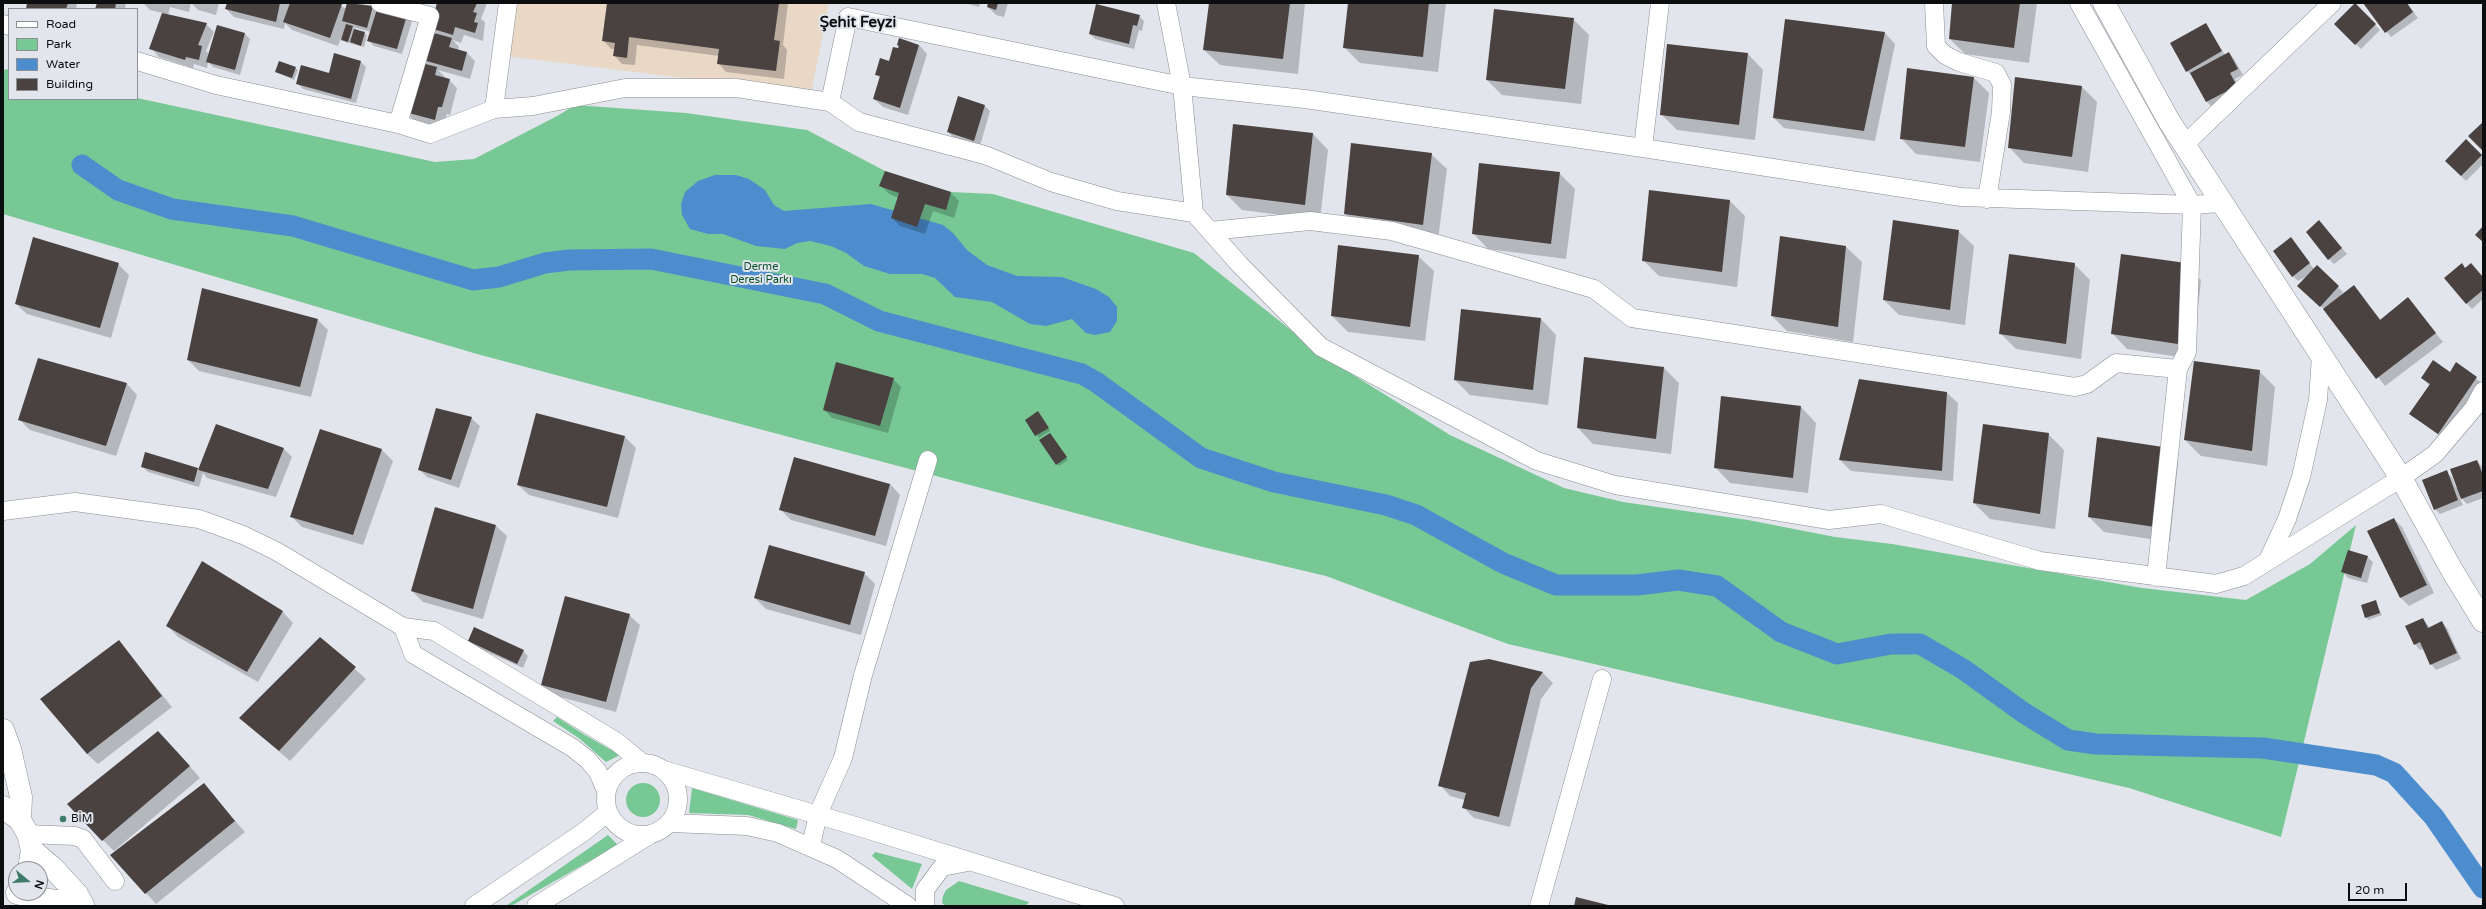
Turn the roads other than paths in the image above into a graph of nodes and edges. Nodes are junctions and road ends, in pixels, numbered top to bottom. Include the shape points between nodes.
1 (380, 3) edge
2 (508, 3) edge
3 (1166, 3) edge
4 (1660, 3) edge
5 (1934, 3) edge
6 (2079, 3) edge
7 (2104, 3) edge
8 (2332, 3) edge
9 (432, 9) edge
10 (849, 10) edge
11 (138, 61) edge
12 (1182, 86) junction
13 (830, 102) junction
14 (494, 109) junction
15 (398, 124) junction
16 (2184, 144) junction
17 (1643, 148) junction
18 (1987, 199) junction
19 (2221, 203) junction
20 (2192, 205) junction
21 (1194, 213) junction
22 (1210, 231) junction
23 (2321, 356) junction
24 (2178, 369) junction
25 (2483, 391) edge
26 (928, 460) dead end
27 (2401, 478) junction
28 (3, 511) edge
29 (2268, 560) junction
30 (2156, 577) junction
31 (2483, 621) edge
32 (403, 627) junction
33 (1602, 679) dead end
34 (3, 730) edge
35 (641, 762) junction
36 (664, 770) junction
37 (606, 791) junction
38 (3, 807) edge
39 (608, 812) junction
40 (818, 815) junction
41 (669, 823) junction
42 (651, 834) junction
43 (27, 843) edge
44 (811, 846) junction
45 (971, 861) junction
46 (115, 881) dead end
47 (48, 900) edge
48 (83, 906) edge
49 (474, 906) edge
50 (536, 906) edge
51 (908, 906) edge
52 (925, 906) edge
53 (1115, 906) edge
54 (1539, 906) edge

1 - 9 street
2 - 14 street
3 - 12 street
4 - 17 street
5 - 18 street via 1936,46 1945,55 1959,62 1996,73 2002,85 2001,112
6 - 20 street
7 - 16 street
8 - 16 street
9 - 15 street
10 - 12 street
10 - 13 street
11 - 15 street via 216,85
12 - 17 street via 1306,99
12 - 21 street
13 - 14 street via 736,88 625,88 533,106
13 - 21 street via 859,122 985,155 1051,182 1117,201
14 - 15 street via 430,134
16 - 19 street
17 - 18 street
18 - 20 street
19 - 20 street
19 - 23 street
20 - 24 street via 2187,352
21 - 22 street
22 - 24 street via 1310,221 1392,231 1594,289 1632,318 2075,387 2087,384 2116,363
22 - 30 street via 1321,347 1537,461 1616,485 1829,520 1881,514 2040,561
23 - 27 street
23 - 29 street via 2318,400 2301,477
24 - 30 street
25 - 27 street via 2474,408 2435,454
26 - 40 street via 863,675 843,758
27 - 29 street
27 - 31 street via 2452,572
28 - 32 street via 75,502 199,519 243,535 276,551
29 - 30 street via 2244,576 2216,584
32 - 35 street via 434,631 617,742
32 - 37 street via 413,654 573,748 598,772
33 - 54 street
34 - 43 street via 21,797
35 - 36 street via 653,764
35 - 37 street via 629,764 619,770 611,779
36 - 40 street
36 - 41 street via 677,790 678,802
37 - 39 street
38 - 43 street
39 - 42 street via 620,828 640,835
39 - 49 street via 585,831
40 - 44 street
40 - 45 street
41 - 42 street
41 - 44 street via 747,826 778,833
42 - 50 street
43 - 46 street via 70,835 82,840
43 - 48 street via 77,894
44 - 51 street via 869,878
45 - 52 street via 942,867 926,890
45 - 53 street
47 - 48 street

